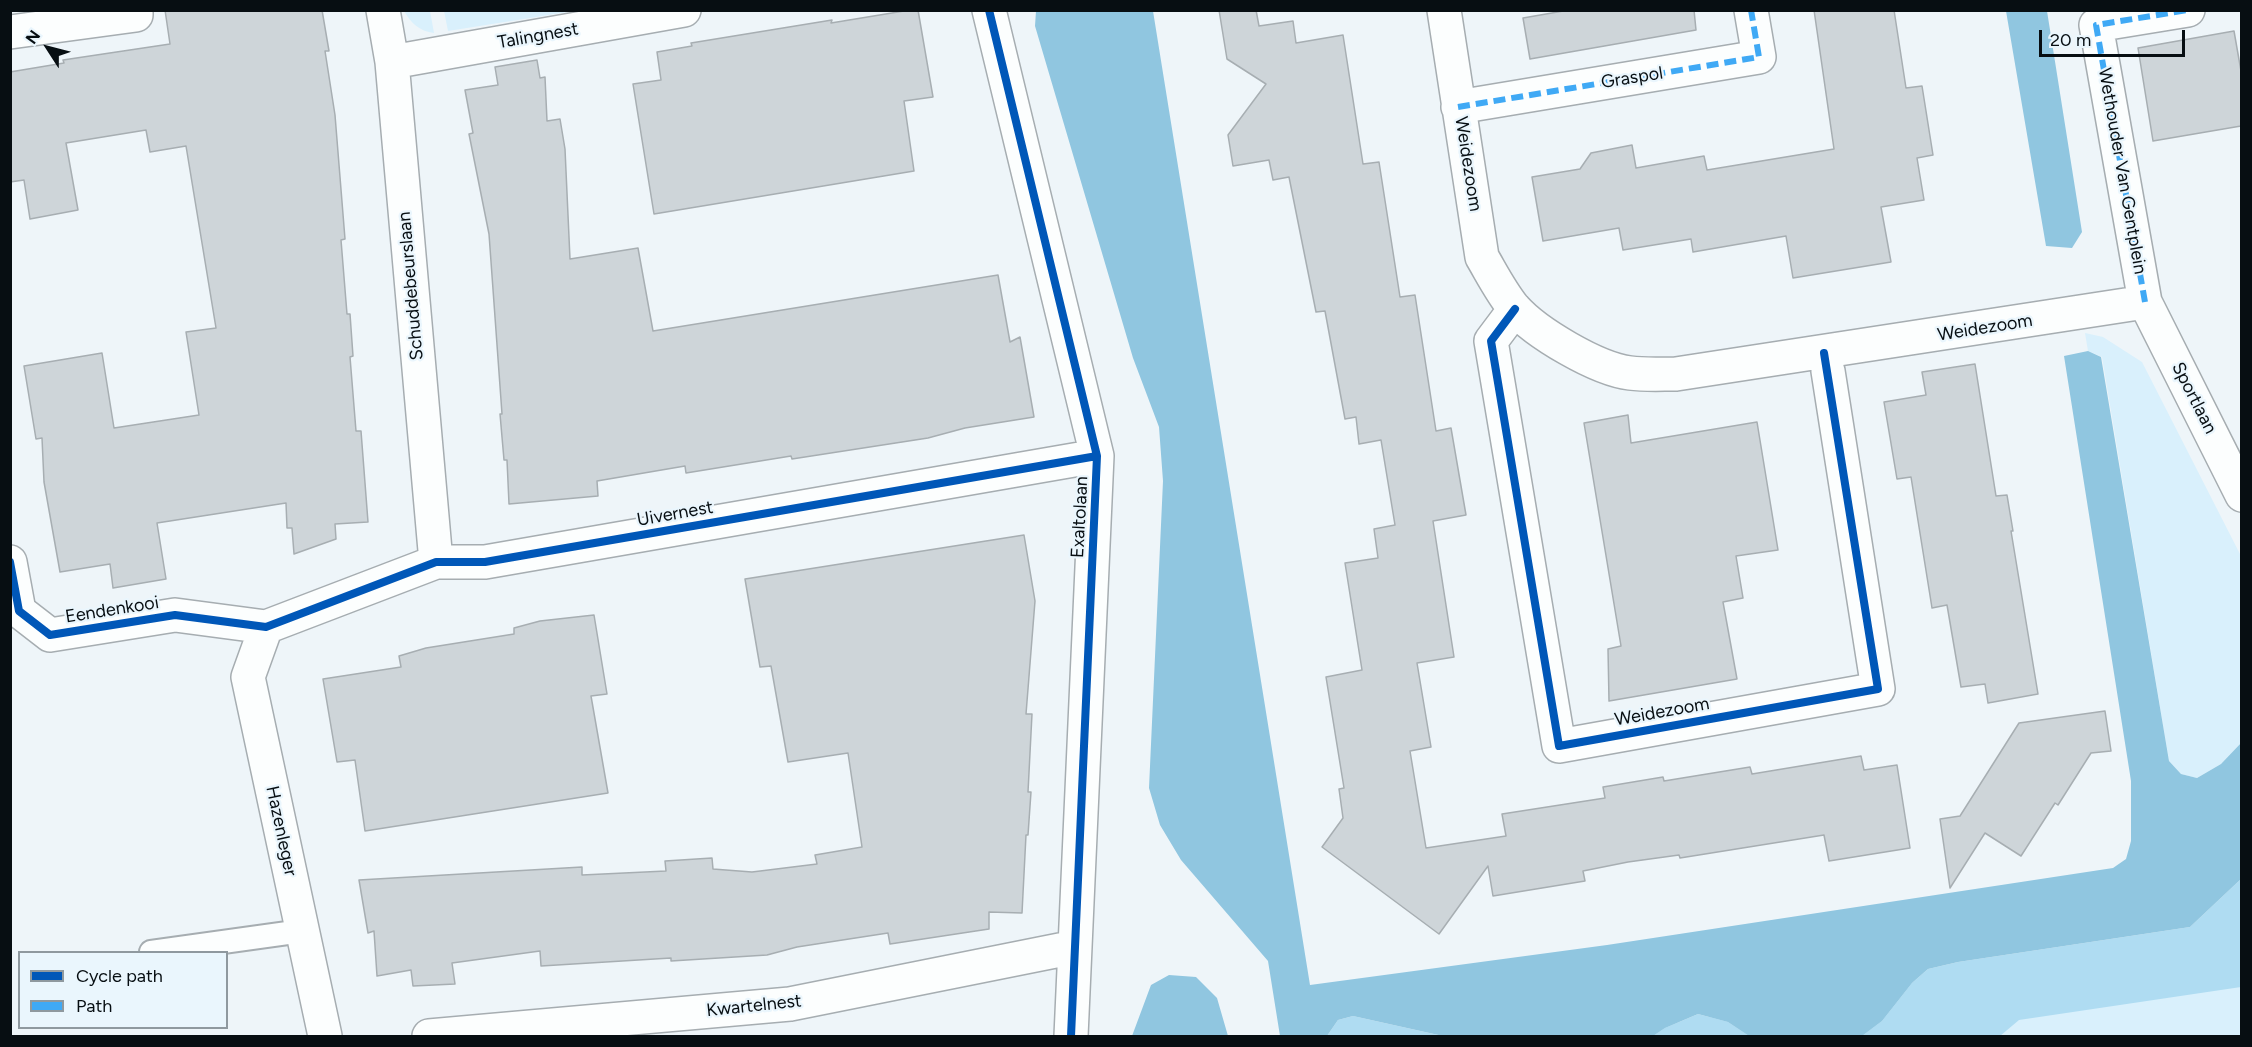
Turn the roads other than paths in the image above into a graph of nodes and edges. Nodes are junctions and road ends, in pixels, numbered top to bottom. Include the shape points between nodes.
1 (136, 10) edge
2 (383, 10) edge
3 (684, 10) edge
4 (989, 10) edge
5 (1444, 10) edge
6 (1751, 10) edge
7 (2188, 10) edge
8 (10, 32) edge
9 (392, 62) junction
10 (1458, 107) junction
11 (2145, 302) junction
12 (1515, 309) junction
13 (1828, 371) dead end
14 (1097, 456) junction
15 (2241, 495) edge
16 (10, 562) edge
17 (436, 562) junction
18 (266, 627) junction
19 (302, 931) junction
20 (1075, 947) junction
21 (158, 951) edge
22 (325, 1036) edge
23 (429, 1036) edge
24 (1071, 1036) edge

1 - 8 street via 136,15
2 - 9 street, Schuddebeurslaan
3 - 9 street, Talingnest
4 - 14 street, Exaltolaan
5 - 10 street, Weidezoom
6 - 10 street, Graspol via 1759,57
7 - 11 street, Wethouder Van Gentplein via 2096,25
9 - 17 street, Schuddebeurslaan
10 - 12 street, Weidezoom via 1482,257
11 - 12 street, Weidezoom via 1676,374 1629,374 1589,360 1557,342
11 - 15 street, Sportlaan
12 - 13 street, Weidezoom via 1491,340 1559,746 1878,689
14 - 17 street, Uivernest via 485,562
14 - 20 street, Exaltolaan
16 - 18 street, Eendenkooi via 19,611 50,635 175,615
17 - 18 street, Uivernest
18 - 19 street, Hazenleger via 248,677
19 - 21 lane
19 - 22 street, Hazenleger
20 - 23 street, Kwartelnest via 790,1004
20 - 24 street, Exaltolaan

